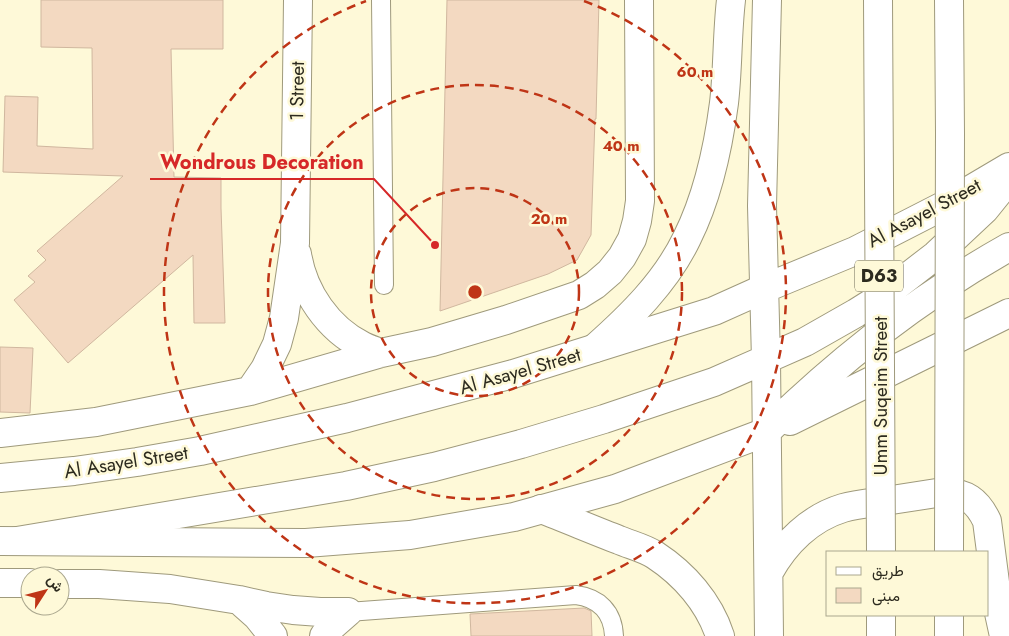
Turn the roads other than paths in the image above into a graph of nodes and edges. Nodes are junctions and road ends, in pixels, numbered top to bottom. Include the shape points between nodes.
1 (298, 0) edge
2 (381, 0) edge
3 (639, 0) edge
4 (731, 0) edge
5 (767, 0) edge
6 (878, 0) edge
7 (949, 0) edge
8 (1009, 167) edge
9 (1009, 179) edge
10 (295, 243) junction
11 (1009, 247) edge
12 (384, 285) dead end
13 (763, 289) junction
14 (1009, 313) edge
15 (595, 348) junction
16 (381, 353) junction
17 (766, 360) junction
18 (250, 391) junction
19 (766, 432) junction
20 (0, 433) edge
21 (0, 478) edge
22 (541, 509) junction
23 (8, 541) edge
24 (881, 551) edge
25 (949, 551) edge
26 (769, 572) junction
27 (0, 583) edge
28 (20, 583) edge
29 (70, 584) edge
30 (239, 600) junction
31 (348, 612) junction
32 (881, 616) edge
33 (949, 616) edge
34 (273, 636) edge
35 (324, 636) edge
36 (614, 636) edge
37 (720, 636) edge
38 (769, 636) edge
39 (881, 636) edge
40 (949, 636) edge
41 (1004, 636) edge

1 - 10 main road, 1 Street
2 - 12 lane
3 - 16 main road via 640,202 632,240 622,257 610,272 579,295 432,342
4 - 15 main road via 721,126 702,202 687,239 670,266 623,324
5 - 13 main road via 762,179
6 - 24 main road, Umm Suqeim Street / D63, bridge
7 - 25 main road, bridge
8 - 13 main road, Al Asayel Street via 943,206 863,246
9 - 17 main road via 985,209 883,296 812,338
10 - 16 main road, 1 Street via 298,264 315,302 344,334
10 - 18 main road, 1 Street via 277,344 266,369
11 - 19 main road via 944,286 886,327 833,370
13 - 15 main road, Al Asayel Street via 714,311
13 - 17 main road
14 - 19 main road
15 - 21 main road, Al Asayel Street via 430,397 200,451 74,471
16 - 18 main road
17 - 19 main road
17 - 23 main road via 714,382 604,419 434,467 346,486
18 - 20 main road via 96,422
19 - 22 main road via 615,489
19 - 26 main road
22 - 23 main road via 514,517 410,535 306,543
22 - 37 main road via 653,553 692,586 707,606
26 - 38 main road
26 - 41 main road via 799,533 827,515 858,505 954,492 975,502 987,521
27 - 28 main road
29 - 30 main road via 170,589
30 - 31 main road via 293,610
30 - 34 main road
31 - 35 main road
31 - 36 lane via 576,595 595,600 604,608
32 - 39 main road
33 - 40 main road

